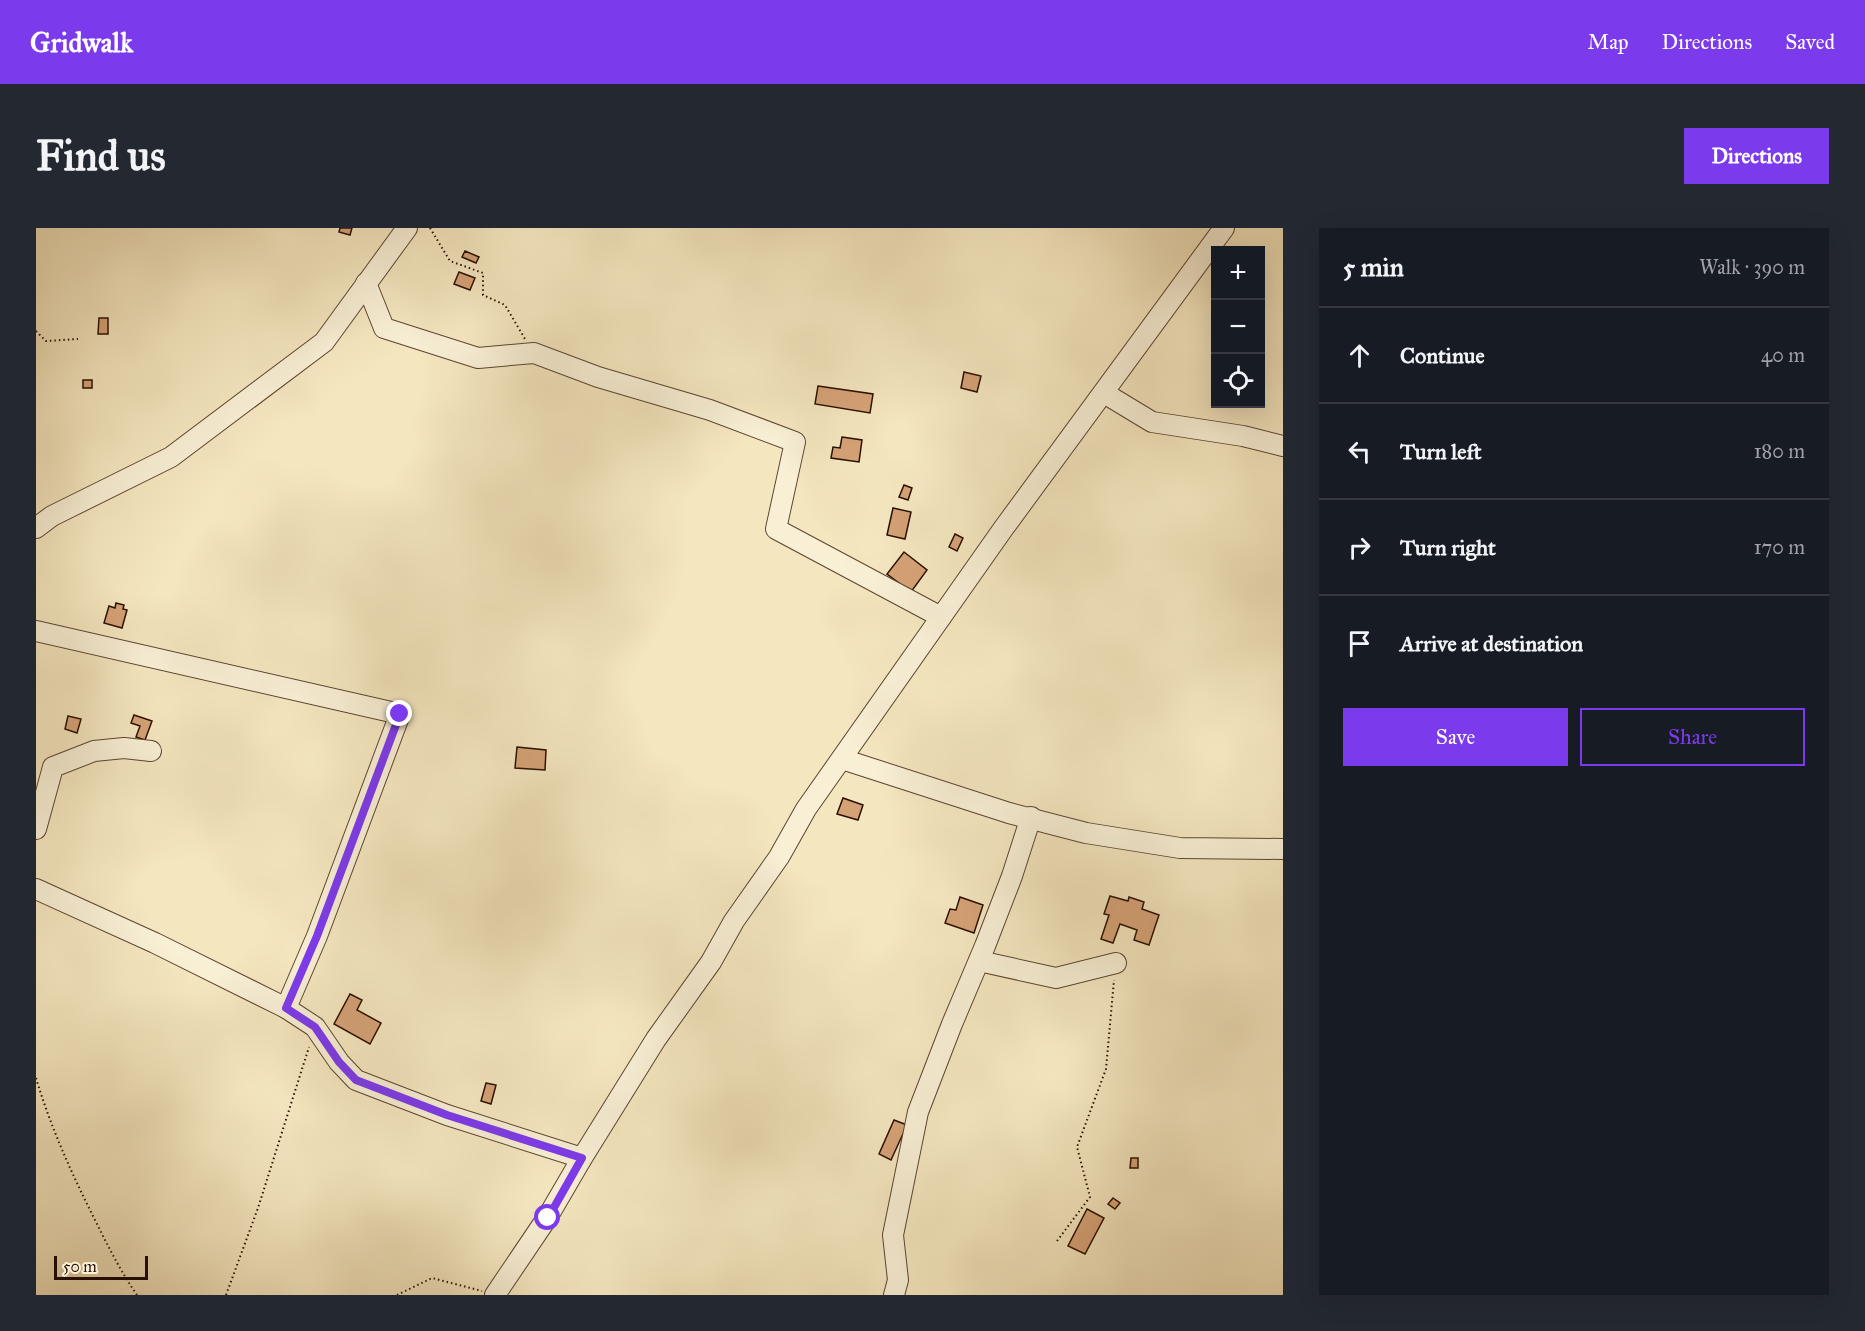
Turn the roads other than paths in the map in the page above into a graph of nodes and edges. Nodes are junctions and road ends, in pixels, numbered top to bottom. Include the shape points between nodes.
1 (407, 228) edge
2 (1224, 228) edge
3 (366, 283) junction
4 (1104, 393) junction
5 (1283, 446) edge
6 (36, 528) edge
7 (941, 617) junction
8 (36, 631) edge
9 (151, 751) dead end
10 (842, 759) junction
11 (1032, 817) junction
12 (36, 829) edge
13 (1283, 849) edge
14 (36, 889) edge
15 (979, 961) junction
16 (1116, 963) road end
17 (286, 1008) junction
18 (582, 1158) junction
19 (495, 1295) edge
20 (894, 1295) edge

1 - 3 street
2 - 4 street
3 - 6 street via 324,342 171,457 52,516
3 - 7 street via 384,328 478,358 534,353 795,442 776,529
4 - 5 street via 1152,422
4 - 7 street
7 - 10 street
8 - 17 street via 400,714
9 - 12 street via 94,751 53,767
10 - 11 street
10 - 18 street
11 - 13 street via 1086,833 1180,849
11 - 15 street
14 - 17 street
15 - 16 street via 1056,978
15 - 20 street via 918,1112 893,1235 898,1280
17 - 18 street via 315,1027 356,1080 447,1115
18 - 19 street via 548,1218

